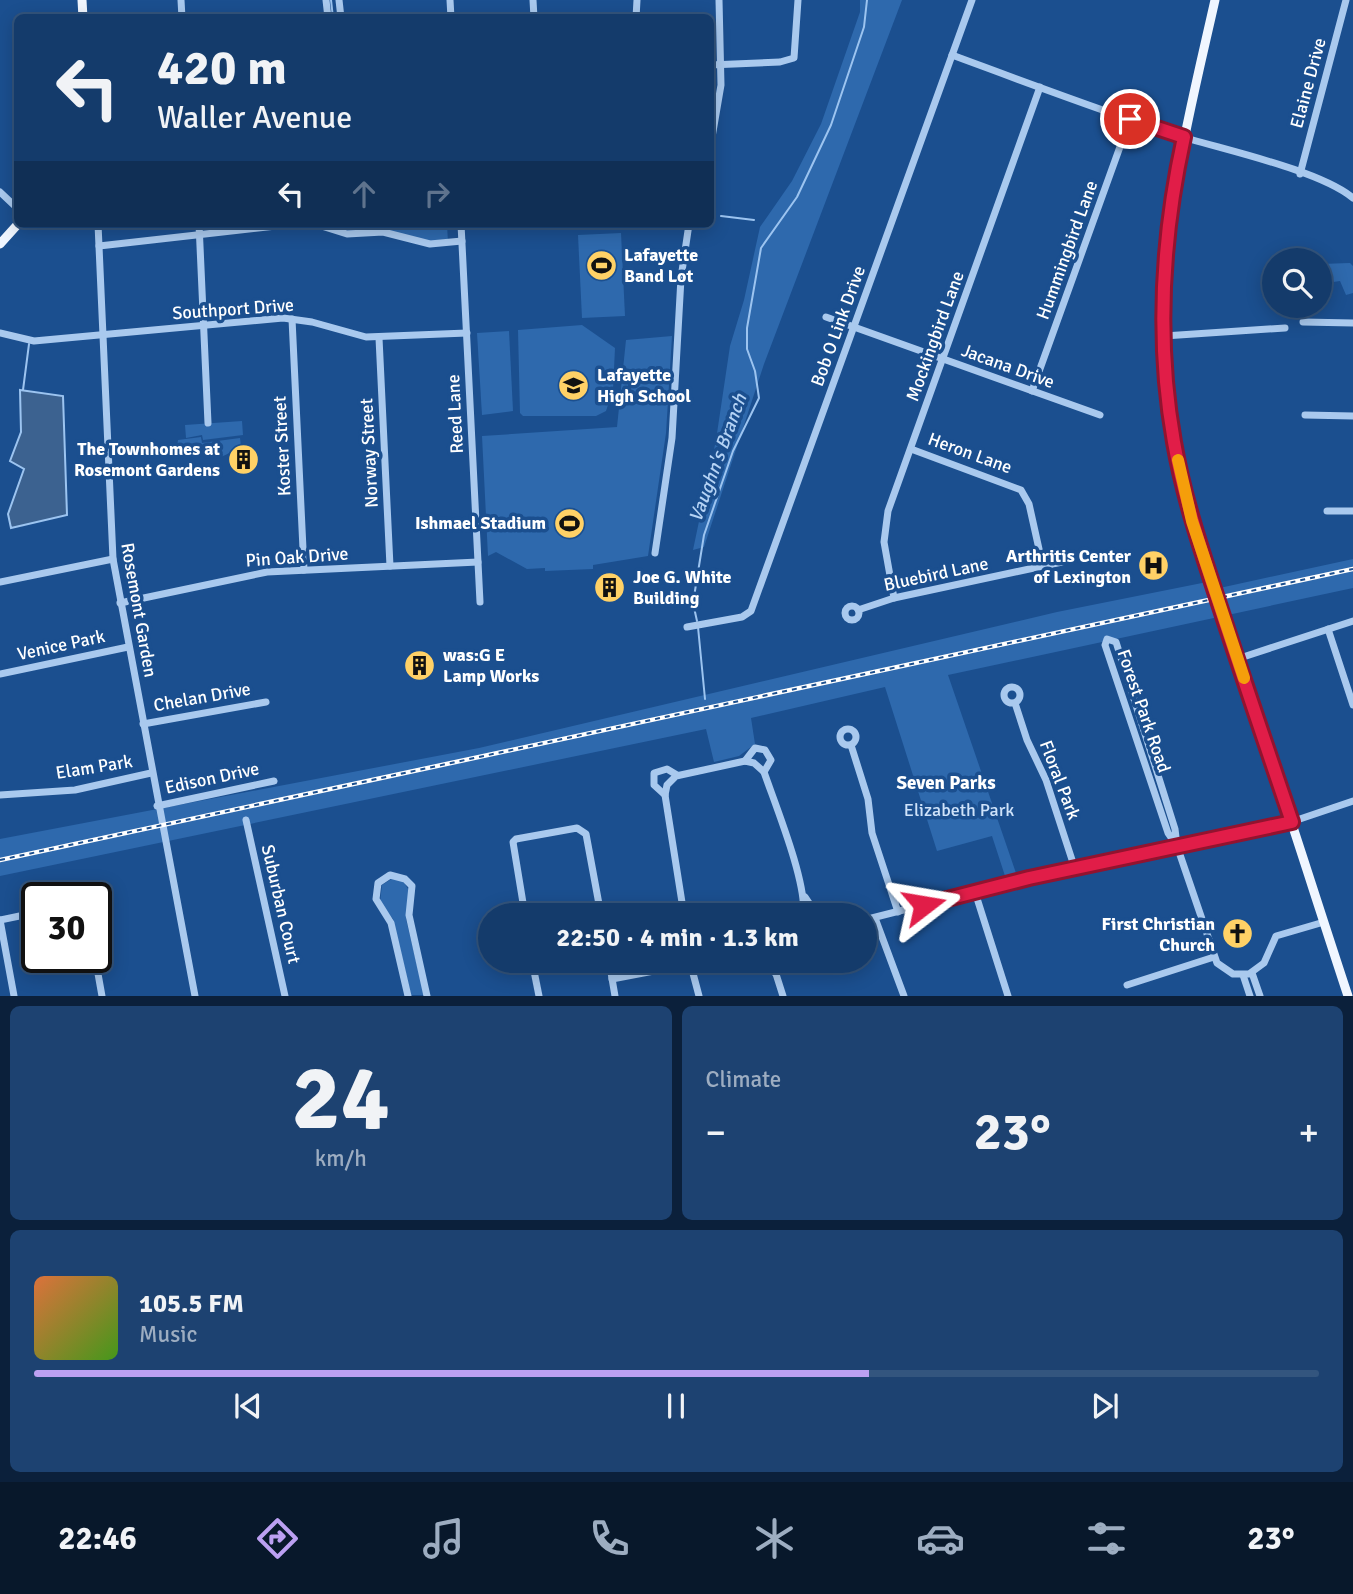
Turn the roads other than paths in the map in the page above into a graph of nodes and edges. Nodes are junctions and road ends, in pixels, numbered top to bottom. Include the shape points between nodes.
1 (719, 0) edge
2 (798, 0) edge
3 (972, 0) edge
4 (1215, 0) edge
5 (1346, 0) edge
6 (952, 55) junction
7 (714, 65) edge
8 (722, 65) junction
9 (1040, 87) junction
10 (1130, 119) junction
11 (714, 121) edge
12 (1184, 137) junction
13 (1300, 174) junction
14 (0, 192) edge
15 (1353, 198) edge
16 (14, 205) edge
17 (14, 228) edge
18 (98, 228) edge
19 (199, 228) edge
20 (262, 228) edge
21 (326, 228) edge
22 (461, 228) edge
23 (688, 228) edge
24 (200, 236) junction
25 (462, 241) junction
26 (0, 244) edge
27 (99, 246) junction
28 (826, 317) dead end
29 (292, 319) junction
30 (1303, 322) dead end
31 (1353, 323) edge
32 (205, 325) junction
33 (1285, 327) dead end
34 (854, 328) junction
35 (0, 333) edge
36 (467, 333) junction
37 (102, 336) junction
38 (1164, 336) junction
39 (379, 338) junction
40 (943, 360) junction
41 (1032, 391) junction
42 (1100, 415) dead end
43 (1305, 415) dead end
44 (1353, 416) edge
45 (208, 423) dead end
46 (911, 449) junction
47 (1327, 511) dead end
48 (1353, 511) edge
49 (655, 553) dead end
50 (113, 559) junction
51 (478, 562) junction
52 (1062, 562) dead end
53 (390, 566) junction
54 (1042, 566) junction
55 (304, 570) junction
56 (0, 582) edge
57 (894, 598) junction
58 (480, 602) dead end
59 (120, 603) junction
60 (858, 610) dead end
61 (1353, 621) edge
62 (694, 626) dead end
63 (1328, 629) junction
64 (128, 647) junction
65 (1237, 659) junction
66 (0, 674) edge
67 (266, 702) dead end
68 (1015, 704) dead end
69 (1353, 705) edge
70 (143, 723) junction
71 (1146, 737) junction
72 (1137, 740) junction
73 (851, 745) dead end
74 (745, 761) junction
75 (764, 772) junction
76 (151, 773) junction
77 (677, 775) junction
78 (274, 781) dead end
79 (0, 795) edge
80 (665, 796) junction
81 (1353, 801) edge
82 (158, 806) junction
83 (246, 820) dead end
84 (1292, 822) junction
85 (1177, 846) junction
86 (1075, 869) junction
87 (800, 883) junction
88 (975, 892) junction
89 (522, 903) edge
90 (599, 903) edge
91 (682, 903) edge
92 (805, 903) edge
93 (811, 903) edge
94 (898, 912) junction
95 (21, 916) edge
96 (877, 917) edge
97 (0, 920) edge
98 (1324, 922) junction
99 (877, 923) edge
100 (1214, 957) junction
101 (98, 973) edge
102 (535, 973) edge
103 (611, 973) edge
104 (641, 973) edge
105 (693, 973) edge
106 (1252, 973) junction
107 (776, 974) edge
108 (1243, 975) junction
109 (612, 979) junction
110 (1127, 985) dead end
111 (14, 996) edge
112 (102, 996) edge
113 (195, 996) edge
114 (285, 996) edge
115 (408, 996) edge
116 (427, 996) edge
117 (539, 996) edge
118 (615, 996) edge
119 (699, 996) edge
120 (783, 996) edge
121 (904, 996) edge
122 (1008, 996) edge
123 (1250, 996) edge
124 (1260, 996) edge
125 (1348, 996) edge

1 - 8 street
2 - 8 street via 794,58
3 - 6 street, Bob O Link Drive
4 - 12 main road
5 - 13 street, Elaine Drive
6 - 9 street
6 - 34 street, Bob O Link Drive
7 - 8 street
8 - 11 street
9 - 10 street
9 - 40 street, Mockingbird Lane
10 - 12 street
10 - 41 street, Hummingbird Lane
12 - 13 street
12 - 38 main road via 1168,233
13 - 15 street
14 - 16 street
17 - 26 main road
18 - 27 street, Rosemont Garden
19 - 24 street
20 - 24 street
21 - 25 street via 339,233 383,232 430,244
22 - 25 street, Reed Lane
23 - 49 street via 681,280 673,438
24 - 27 street
24 - 32 street
25 - 36 street, Reed Lane
27 - 37 street, Rosemont Garden
28 - 34 street, Jacana Drive
29 - 32 street, Southport Drive
29 - 39 street, Southport Drive
29 - 55 street, Koster Street
30 - 31 street
32 - 37 street, Southport Drive
32 - 45 street
33 - 38 street
34 - 40 street, Jacana Drive
34 - 62 street, Bob O Link Drive via 751,611 743,617
35 - 37 street, Southport Drive via 34,341
36 - 39 street, Southport Drive
36 - 51 street, Reed Lane
37 - 50 street, Rosemont Garden
38 - 65 main road via 1168,401 1181,476
39 - 53 street, Norway Street
40 - 41 street, Jacana Drive
40 - 46 street, Mockingbird Lane
41 - 42 street, Jacana Drive
43 - 44 street
46 - 54 street, Heron Lane via 1021,490 1029,504
46 - 57 street, Mockingbird Lane via 883,535
47 - 48 street
50 - 56 street
50 - 59 street, Rosemont Garden
51 - 53 street, Pin Oak Drive
51 - 58 street, Reed Lane
52 - 54 street, Bluebird Lane
53 - 55 street, Pin Oak Drive
54 - 57 street, Bluebird Lane
55 - 59 street, Pin Oak Drive via 247,575
57 - 60 street, Bluebird Lane
59 - 64 street, Rosemont Garden
61 - 63 street
63 - 65 street
63 - 69 street
64 - 66 street, Venice Park
64 - 70 street, Rosemont Garden
65 - 84 main road
67 - 70 street, Chelan Drive
68 - 86 street, Floral Park
70 - 76 street, Rosemont Garden
71 - 72 street
71 - 72 street, Forest Park Road via 1116,642 1107,639 1105,645
71 - 85 street, Forest Park Road
72 - 85 street, Forest Park Road via 1168,833
73 - 94 street via 868,799 872,833
74 - 75 street
74 - 75 street via 755,748 765,750 771,760
74 - 77 street
75 - 87 street
76 - 79 street, Elam Park via 75,790
76 - 82 street, Rosemont Garden
77 - 80 street via 668,782
77 - 80 street via 667,769 654,773 654,785
78 - 82 street, Edison Drive
80 - 91 street
81 - 84 street
82 - 113 street, Rosemont Garden
83 - 114 street, Suburban Court
84 - 85 street
84 - 98 main road
85 - 86 street
85 - 100 street, Forest Park Road
86 - 88 street
87 - 92 street
87 - 93 street
88 - 94 street
88 - 122 street
89 - 90 street via 513,842 577,828 586,834
94 - 96 street
95 - 97 street
97 - 111 street
98 - 106 street via 1276,936 1264,963
98 - 125 main road
99 - 121 street
100 - 108 street via 1227,971
100 - 110 street
101 - 112 street
102 - 117 street
103 - 109 street
104 - 109 street
105 - 119 street
106 - 108 street
106 - 124 street
107 - 120 street
108 - 123 street
109 - 118 street
115 - 116 street via 391,923 376,899 378,883 390,875 412,886 409,915

